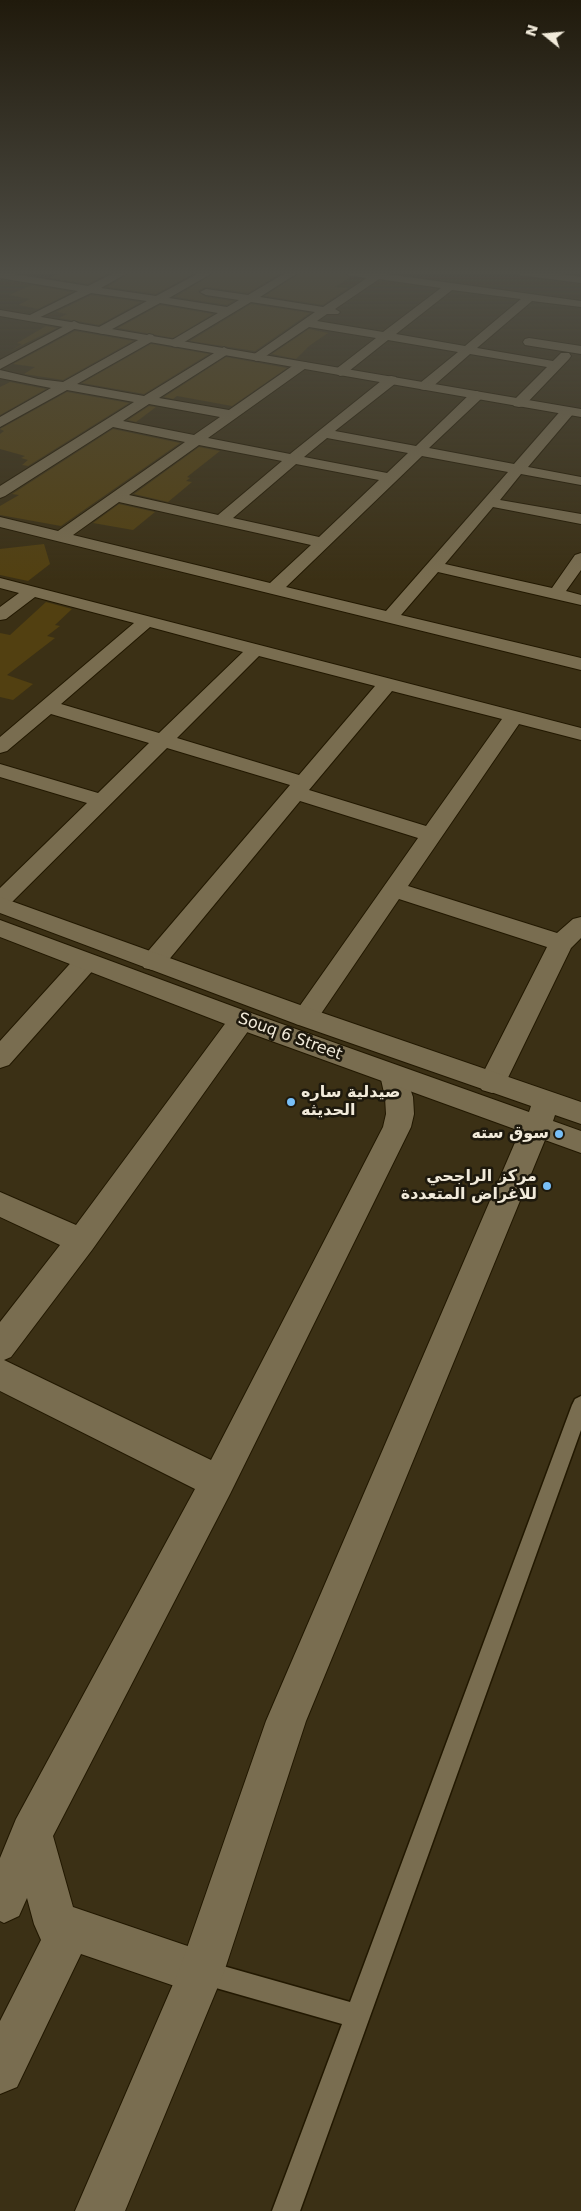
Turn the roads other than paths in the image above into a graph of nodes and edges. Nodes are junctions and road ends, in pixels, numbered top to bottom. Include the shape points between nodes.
1 (5, 375) edge
2 (85, 375) edge
3 (187, 375) edge
4 (288, 375) edge
5 (360, 375) edge
6 (438, 375) edge
7 (546, 375) edge
8 (391, 380) junction
9 (66, 386) junction
10 (425, 386) junction
11 (477, 395) junction
12 (147, 400) junction
13 (8, 401) dead end
14 (519, 403) junction
15 (30, 406) junction
16 (574, 412) edge
17 (232, 416) junction
18 (0, 423) edge
19 (111, 423) junction
20 (324, 433) junction
21 (197, 440) junction
22 (419, 451) junction
23 (294, 460) junction
24 (8, 468) dead end
25 (517, 470) junction
26 (31, 474) junction
27 (390, 478) junction
28 (581, 481) edge
29 (0, 493) edge
30 (117, 497) junction
31 (488, 502) junction
32 (581, 519) edge
33 (221, 520) junction
34 (0, 522) edge
35 (60, 537) junction
36 (323, 543) junction
37 (581, 558) edge
38 (434, 566) junction
39 (0, 583) edge
40 (274, 589) junction
41 (32, 591) junction
42 (556, 594) junction
43 (581, 600) edge
44 (0, 615) edge
45 (390, 617) junction
46 (147, 621) junction
47 (256, 649) junction
48 (581, 664) edge
49 (388, 683) junction
50 (49, 707) junction
51 (514, 716) junction
52 (581, 734) edge
53 (165, 741) junction
54 (0, 747) edge
55 (0, 770) edge
56 (301, 788) junction
57 (102, 801) junction
58 (433, 835) junction
59 (394, 890) junction
60 (0, 901) edge
61 (0, 905) edge
62 (581, 925) edge
63 (0, 928) edge
64 (561, 943) junction
65 (86, 962) junction
66 (153, 962) junction
67 (305, 1017) junction
68 (242, 1020) junction
69 (0, 1058) edge
70 (393, 1075) junction
71 (492, 1083) junction
72 (554, 1114) edge
73 (581, 1142) edge
74 (0, 1204) edge
75 (81, 1241) junction
76 (0, 1347) edge
77 (0, 1374) edge
78 (581, 1405) edge
79 (218, 1482) junction
80 (31, 1834) junction
81 (0, 1899) edge
82 (71, 1928) junction
83 (201, 1972) junction
84 (357, 2016) junction
85 (0, 2070) edge
86 (100, 2211) edge
87 (286, 2211) edge

1 - 9 street
2 - 9 street
3 - 12 street
4 - 17 street
5 - 8 street
6 - 10 street
7 - 14 street
8 - 10 street
8 - 20 street
9 - 12 street
9 - 15 street
10 - 11 street
11 - 14 street
11 - 22 street
12 - 17 street
12 - 19 street
13 - 15 street
14 - 16 street
15 - 18 street
16 - 25 street
17 - 21 street
19 - 21 street
19 - 26 street
20 - 22 street
20 - 23 street
21 - 23 street
21 - 30 street
22 - 25 street
22 - 27 street
23 - 27 street
23 - 33 street
24 - 26 street
25 - 28 street
25 - 31 street
26 - 29 street
27 - 36 street
30 - 33 street
30 - 35 street
31 - 32 street
31 - 38 street
33 - 36 street
34 - 35 street
35 - 40 street
36 - 40 street
37 - 42 street
38 - 42 street
38 - 45 street
39 - 41 street
40 - 45 street
41 - 44 street
41 - 46 street
42 - 43 street
45 - 48 street
46 - 47 street
46 - 50 street
47 - 49 street
47 - 53 street
49 - 51 street
49 - 56 street
50 - 53 street
50 - 54 street
51 - 52 street
51 - 58 street
53 - 56 street
53 - 57 street
55 - 57 street
56 - 58 street
56 - 66 street
57 - 60 street
58 - 59 street
59 - 64 street
59 - 67 street
61 - 66 street, Souq 6 Street
62 - 64 street
63 - 65 street, Souq 6 Street
64 - 71 street
65 - 68 street, Souq 6 Street
65 - 69 street
66 - 67 street, Souq 6 Street
67 - 71 street, Souq 6 Street
68 - 70 street, Souq 6 Street
68 - 75 street
70 - 72 street, Souq 6 Street
70 - 79 street via 400,1106 397,1127
71 - 72 street, Souq 6 Street
72 - 73 street, Souq 6 Street
72 - 83 street via 286,1721
74 - 75 street
75 - 76 street
77 - 79 street
78 - 84 lane
79 - 80 street
80 - 81 street via 4,1901
80 - 82 street via 56,1924
82 - 83 street
82 - 85 street
83 - 84 lane
83 - 86 street
84 - 87 lane

